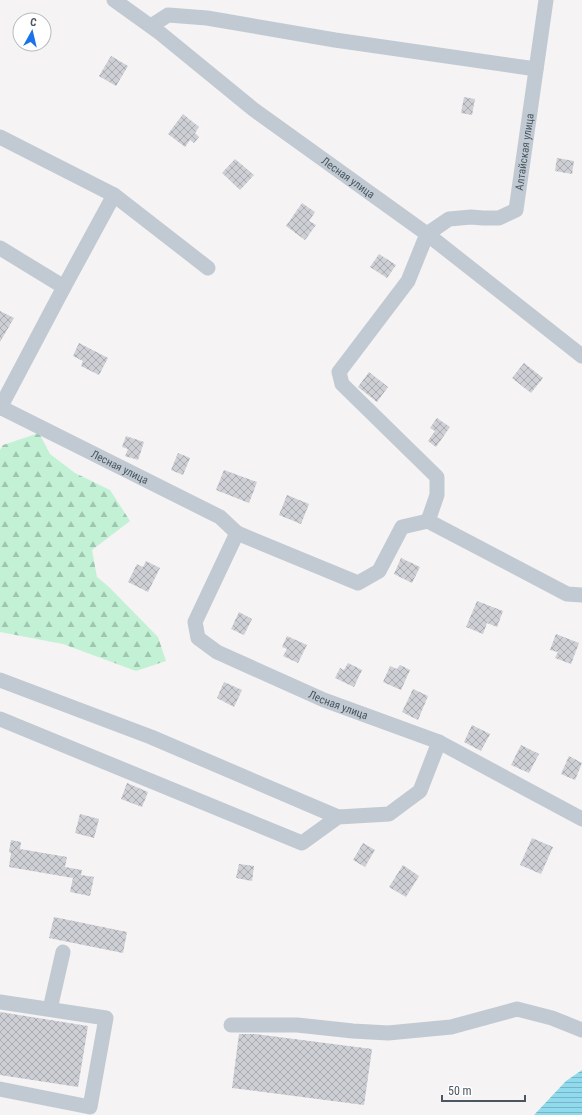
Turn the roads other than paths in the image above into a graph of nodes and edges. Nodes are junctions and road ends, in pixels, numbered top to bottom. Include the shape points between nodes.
1 (114, 0) edge
2 (546, 0) edge
3 (151, 26) junction
4 (536, 69) junction
5 (0, 137) edge
6 (114, 195) junction
7 (427, 234) junction
8 (0, 248) edge
9 (208, 268) dead end
10 (64, 287) junction
11 (582, 356) edge
12 (0, 407) edge
13 (428, 521) junction
14 (237, 533) junction
15 (582, 595) edge
16 (0, 680) edge
17 (0, 719) edge
18 (439, 742) junction
19 (338, 817) junction
20 (582, 819) edge
21 (62, 952) dead end
22 (0, 1002) edge
23 (50, 1009) junction
24 (231, 1025) dead end
25 (582, 1030) edge
26 (0, 1090) edge

1 - 3 street, Лесная улица
2 - 4 street, Алтайская улица
3 - 4 street via 168,15 207,18 335,40
3 - 7 street, Лесная улица via 253,109
4 - 7 street, Алтайская улица via 516,210 499,218 450,219
5 - 6 street
6 - 9 street
6 - 10 street
7 - 11 street, Лесная улица
7 - 13 street via 408,281 339,372 342,384 437,477 437,495
8 - 10 street
10 - 12 street
12 - 14 street, Лесная улица via 220,517
13 - 14 street, Лесная улица via 402,527 379,571 358,583
13 - 15 street via 567,594
14 - 18 street, Лесная улица via 194,622 198,638 218,652 324,700
16 - 19 street via 151,737
17 - 19 street via 302,843
18 - 19 street via 420,791 389,814
18 - 20 street, Лесная улица
21 - 23 street
22 - 23 street
23 - 26 street via 106,1018 90,1107
24 - 25 street via 298,1025 388,1033 451,1027 517,1009 552,1018

